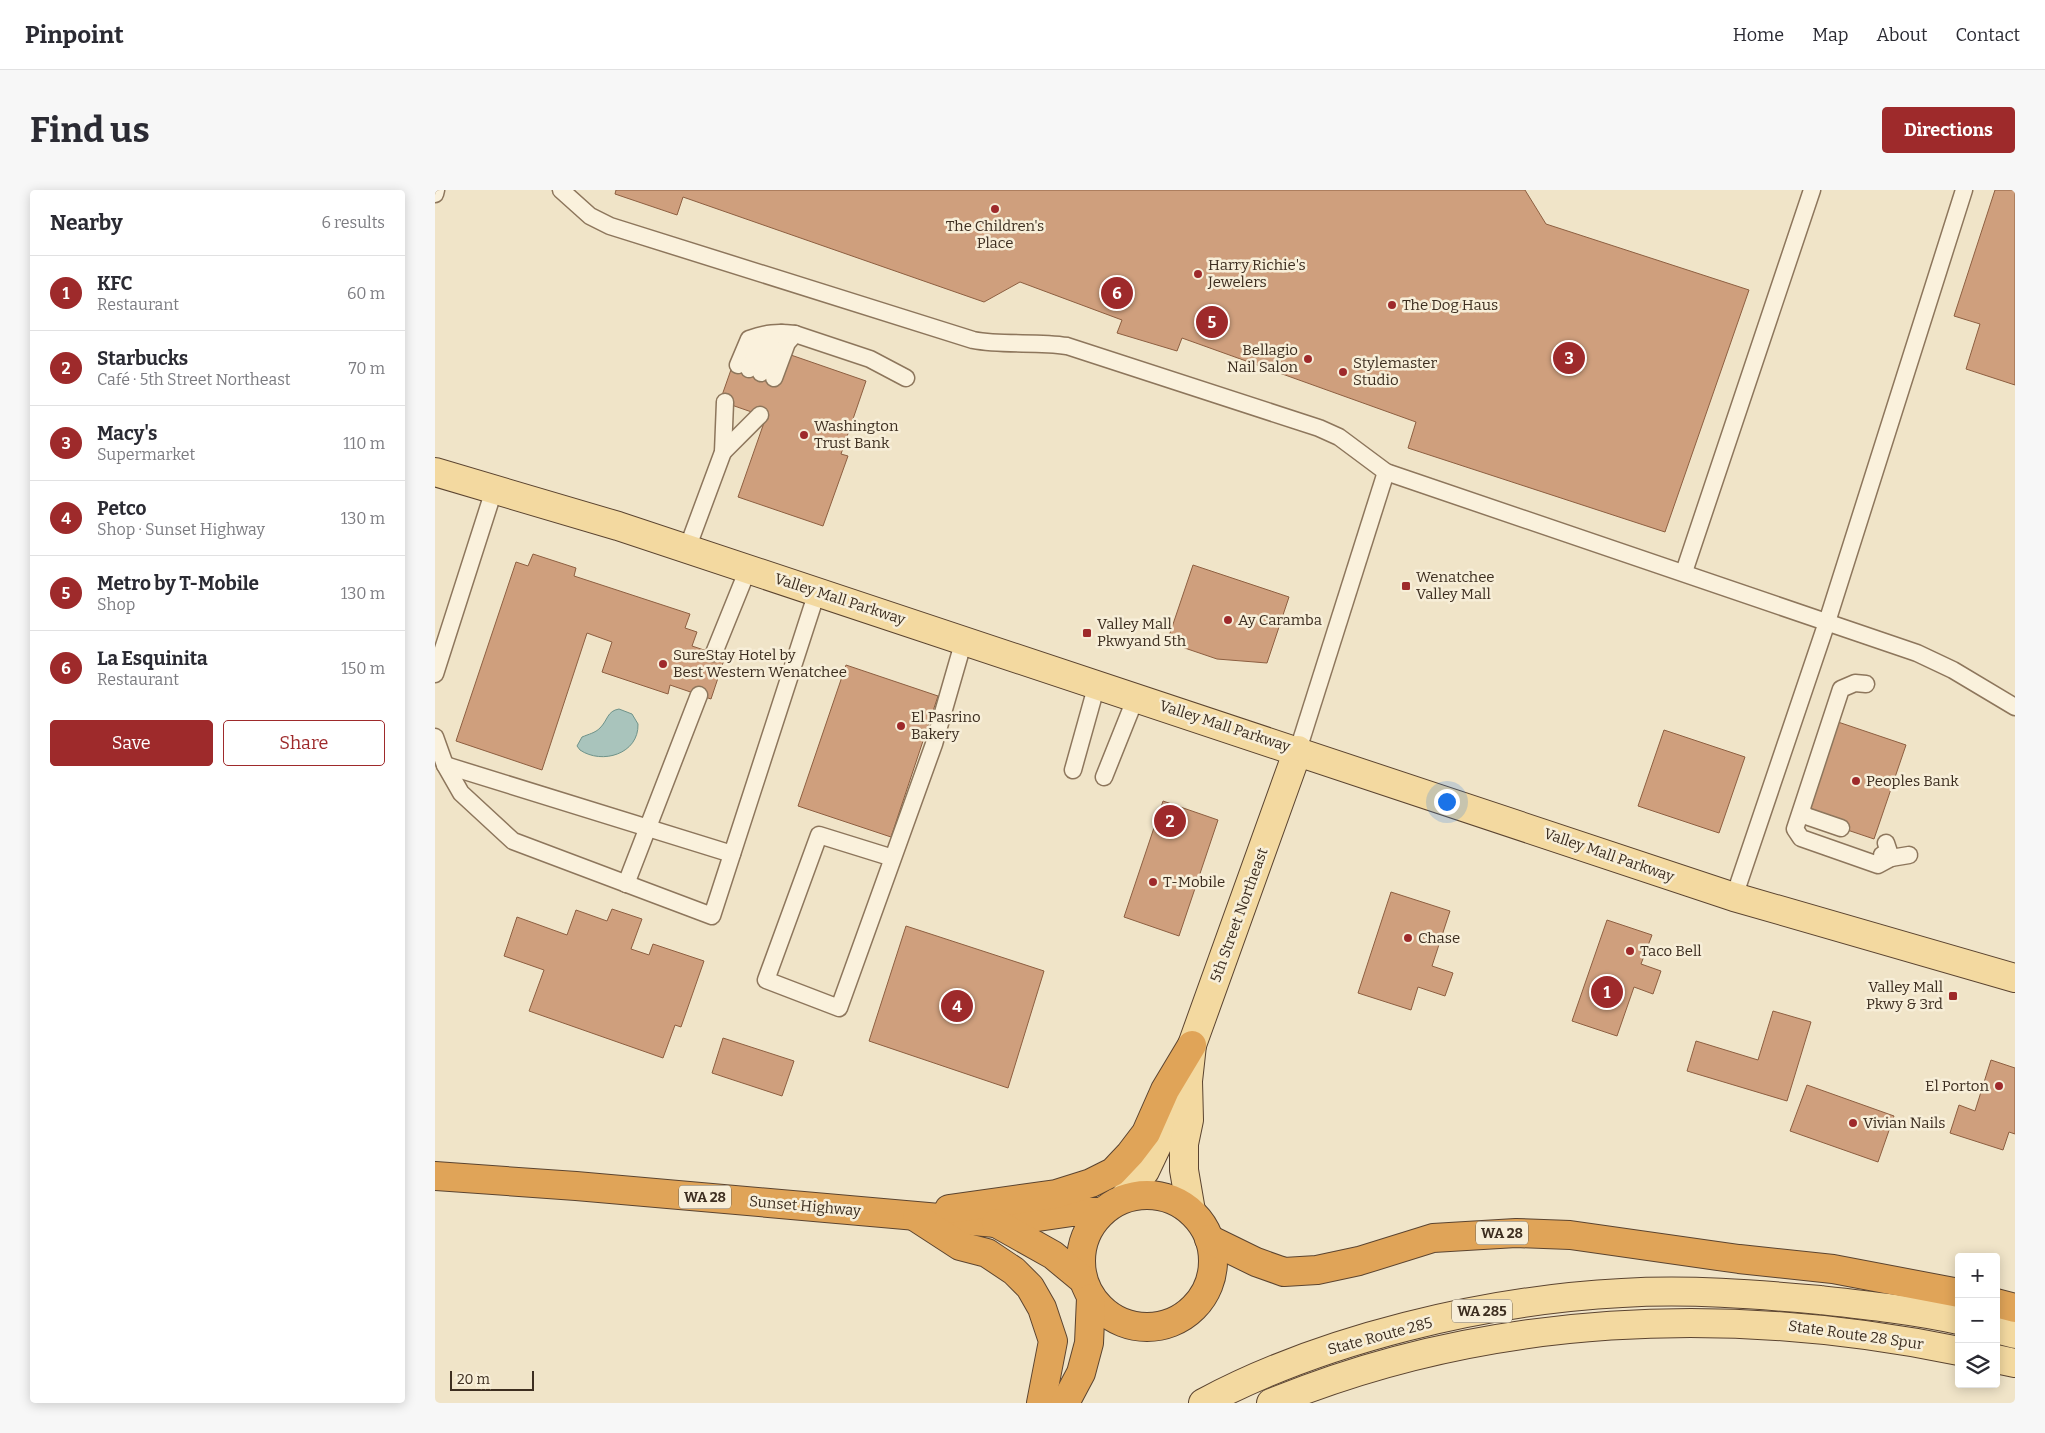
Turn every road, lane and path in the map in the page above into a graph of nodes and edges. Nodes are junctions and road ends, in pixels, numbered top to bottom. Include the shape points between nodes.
1 (436, 190) edge
2 (561, 190) edge
3 (1812, 190) edge
4 (1964, 190) edge
5 (435, 194) edge
6 (789, 333) junction
7 (905, 378) dead end
8 (723, 452) junction
9 (435, 472) edge
10 (1385, 472) junction
11 (494, 490) junction
12 (687, 549) junction
13 (748, 569) junction
14 (1684, 572) junction
15 (817, 592) junction
16 (1827, 622) junction
17 (964, 640) junction
18 (714, 653) dead end
19 (435, 674) edge
20 (1097, 684) junction
21 (1866, 684) dead end
22 (699, 695) dead end
23 (1136, 697) junction
24 (2015, 707) edge
25 (435, 737) edge
26 (1298, 750) junction
27 (445, 765) junction
28 (1073, 770) dead end
29 (1104, 777) dead end
30 (1800, 816) junction
31 (648, 827) junction
32 (1839, 834) dead end
33 (732, 854) junction
34 (1909, 855) dead end
35 (893, 858) junction
36 (626, 884) junction
37 (1734, 897) junction
38 (2015, 978) edge
39 (1192, 1045) junction
40 (1188, 1081) junction
41 (435, 1176) edge
42 (1124, 1198) junction
43 (1191, 1211) junction
44 (1101, 1212) junction
45 (913, 1216) junction
46 (996, 1223) junction
47 (1209, 1239) junction
48 (1087, 1289) junction
49 (1955, 1292) edge
50 (1777, 1297) joint
51 (2000, 1304) edge
52 (2015, 1308) edge
53 (1955, 1319) edge
54 (1753, 1324) joint
55 (2000, 1330) edge
56 (2015, 1334) edge
57 (1955, 1350) edge
58 (2000, 1360) edge
59 (2015, 1363) edge
60 (1041, 1403) edge
61 (1065, 1403) edge
62 (1203, 1403) edge
63 (1271, 1403) edge

1 - 5 lane
2 - 10 lane via 590,216 610,226 945,332 993,344 1049,343 1067,346 1319,428 1339,437
3 - 14 lane
4 - 16 lane
6 - 6 lane via 787,343 755,371 749,339 764,334
6 - 7 lane via 869,359
8 - 8 lane via 742,408
8 - 12 lane
9 - 11 main road, Valley Mall Parkway
10 - 14 lane
10 - 26 lane
11 - 12 main road, Valley Mall Parkway
11 - 19 lane
12 - 13 main road, Valley Mall Parkway
13 - 15 main road, Valley Mall Parkway
13 - 18 lane
14 - 16 lane
15 - 17 main road, Valley Mall Parkway
15 - 33 lane
16 - 24 lane via 1917,653 1959,673
16 - 37 lane
17 - 20 main road, Valley Mall Parkway
17 - 35 lane via 934,744
20 - 23 main road, Valley Mall Parkway
20 - 28 lane
21 - 30 lane via 1855,683 1841,690
22 - 31 lane
23 - 26 main road, Valley Mall Parkway
23 - 29 lane
25 - 27 lane
26 - 37 main road, Valley Mall Parkway
26 - 39 main road, 5th Street Northeast
27 - 31 lane
27 - 36 lane via 461,793 513,841
30 - 32 lane via 1806,816
30 - 34 lane via 1795,829 1801,838 1878,865 1886,852
31 - 33 lane
31 - 36 lane
33 - 36 lane via 711,916
35 - 35 lane via 839,1008 766,980 819,835
37 - 38 main road, Valley Mall Parkway
39 - 40 main road, 5th Street Northeast
39 - 45 highway via 1165,1090 1146,1132 1113,1172 1056,1194
40 - 42 main road, 5th Street Northeast via 1145,1171
40 - 43 main road, 5th Street Northeast via 1189,1120 1184,1144 1184,1170
41 - 45 highway, Sunset Highway / WA 28
42 - 43 highway, WA 28 via 1141,1194 1159,1195
42 - 44 highway, WA 28
43 - 47 highway, WA 28
44 - 46 highway, Sunset Highway / WA 28 via 1063,1213
44 - 48 highway via 1086,1232 1080,1255
45 - 46 highway, Sunset Highway / WA 28
45 - 60 highway via 960,1246 987,1253 1014,1271 1030,1287 1042,1308 1053,1341
46 - 48 highway, Sunset Highway via 1053,1254
47 - 48 highway via 1213,1263 1208,1286 1195,1306 1176,1321 1153,1327 1129,1325 1108,1315
47 - 49 highway, WA 28 via 1284,1272 1325,1268 1433,1238 1516,1233 1570,1235 1851,1272
48 - 61 highway via 1089,1343 1081,1374
50 - 53 main road, State Route 28 Spur via 1867,1305
50 - 62 main road, State Route 285 / WA 285 via 1622,1293 1504,1307 1408,1327 1335,1347 1247,1381
51 - 52 highway
54 - 57 main road, State Route 28 Spur via 1841,1331
54 - 63 main road, State Route 285 / WA 285 via 1648,1323 1508,1335 1382,1363
55 - 56 main road
58 - 59 main road

